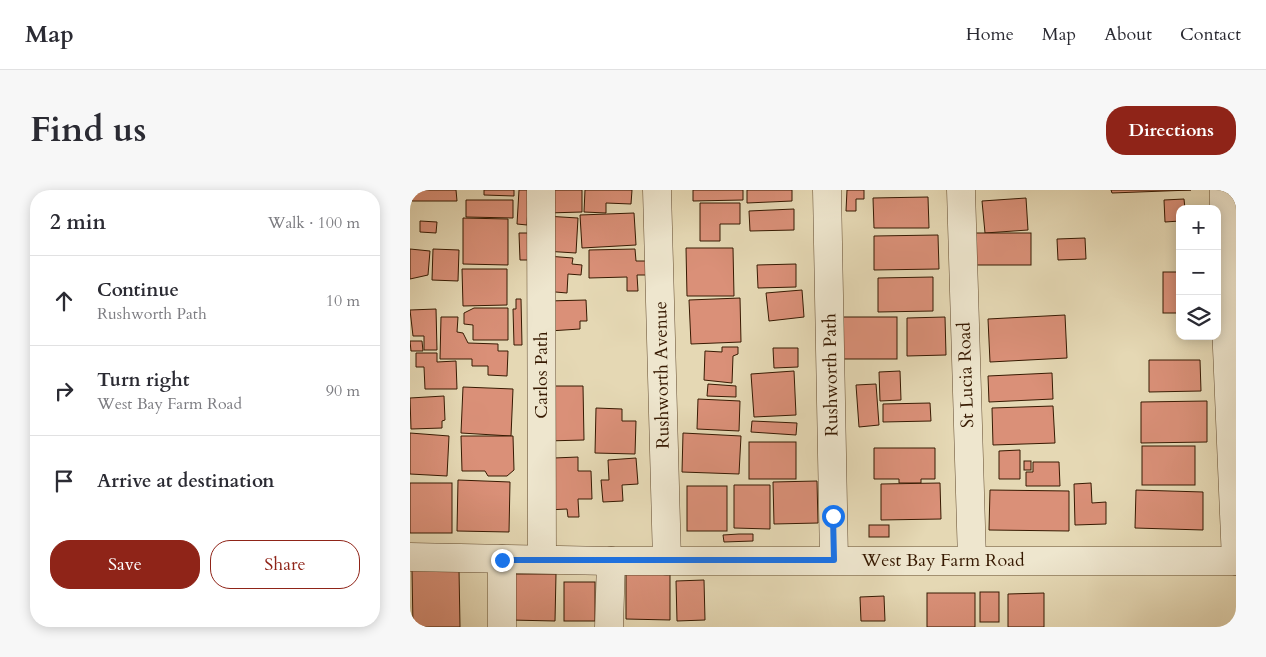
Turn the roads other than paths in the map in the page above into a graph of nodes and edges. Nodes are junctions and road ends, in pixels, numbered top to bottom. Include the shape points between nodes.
1 (541, 190) edge
2 (657, 190) edge
3 (827, 190) edge
4 (961, 190) edge
5 (1224, 190) edge
6 (1230, 278) edge
7 (410, 557) edge
8 (502, 560) junction
9 (542, 560) junction
10 (834, 560) junction
11 (972, 560) junction
12 (611, 561) junction
13 (667, 561) junction
14 (1236, 561) edge
15 (502, 627) edge
16 (609, 627) edge

1 - 9 street, Carlos Path
2 - 13 street, Rushworth Avenue
3 - 10 street, Rushworth Path
4 - 11 street, St Lucia Road
5 - 6 street
6 - 14 street
7 - 8 street, West Bay Farm Road
8 - 9 street, West Bay Farm Road
8 - 15 street
9 - 12 street, West Bay Farm Road
10 - 11 street, West Bay Farm Road
10 - 13 street, West Bay Farm Road
11 - 14 street, West Bay Farm Road
12 - 13 street, West Bay Farm Road
12 - 16 street

